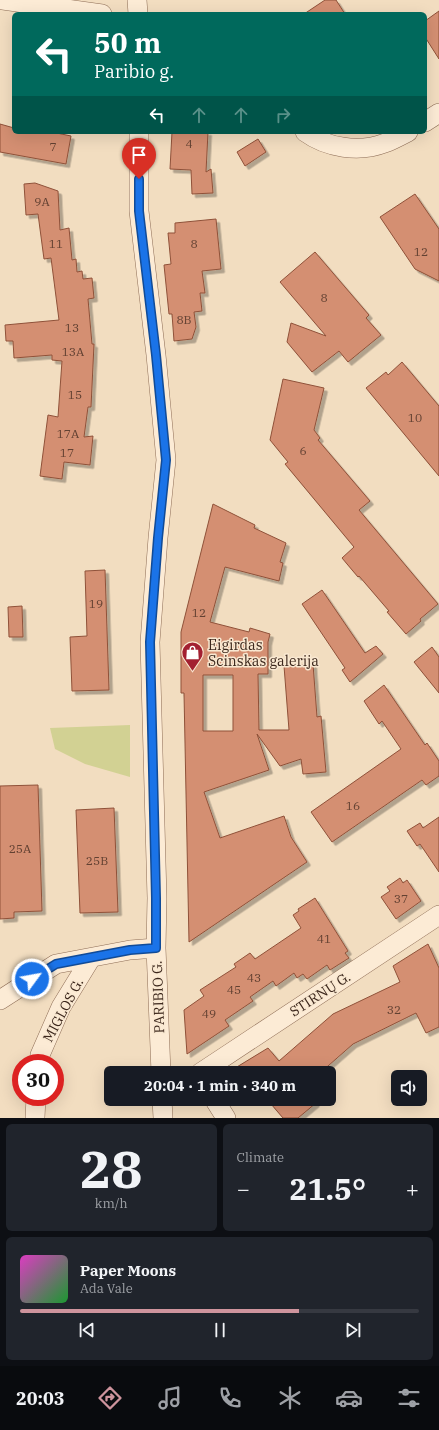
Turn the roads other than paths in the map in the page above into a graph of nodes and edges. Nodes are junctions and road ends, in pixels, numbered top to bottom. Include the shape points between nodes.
1 (3, 0) edge
2 (137, 0) edge
3 (88, 12) edge
4 (138, 12) edge
5 (439, 113) edge
6 (427, 121) edge
7 (139, 134) edge
8 (308, 134) edge
9 (404, 134) edge
10 (439, 915) edge
11 (156, 948) junction
12 (91, 958) junction
13 (0, 1000) edge
14 (40, 1054) edge
15 (161, 1066) edge
16 (211, 1066) edge
17 (36, 1106) edge
18 (162, 1106) edge
19 (218, 1106) edge
20 (35, 1118) edge
21 (163, 1118) edge
22 (226, 1118) edge

1 - 3 street
2 - 4 street
5 - 6 street
7 - 11 street, PARIBIO G. via 139,211 166,460 150,642
8 - 9 street via 332,145 365,148
10 - 16 street, STIRNŲ G.
11 - 12 street, MIGLOS G.
11 - 15 street, PARIBIO G.
12 - 13 street, MIGLOS G. via 56,964
12 - 14 street, MIGLOS G. via 61,1007
17 - 20 street
18 - 21 street
19 - 22 street

